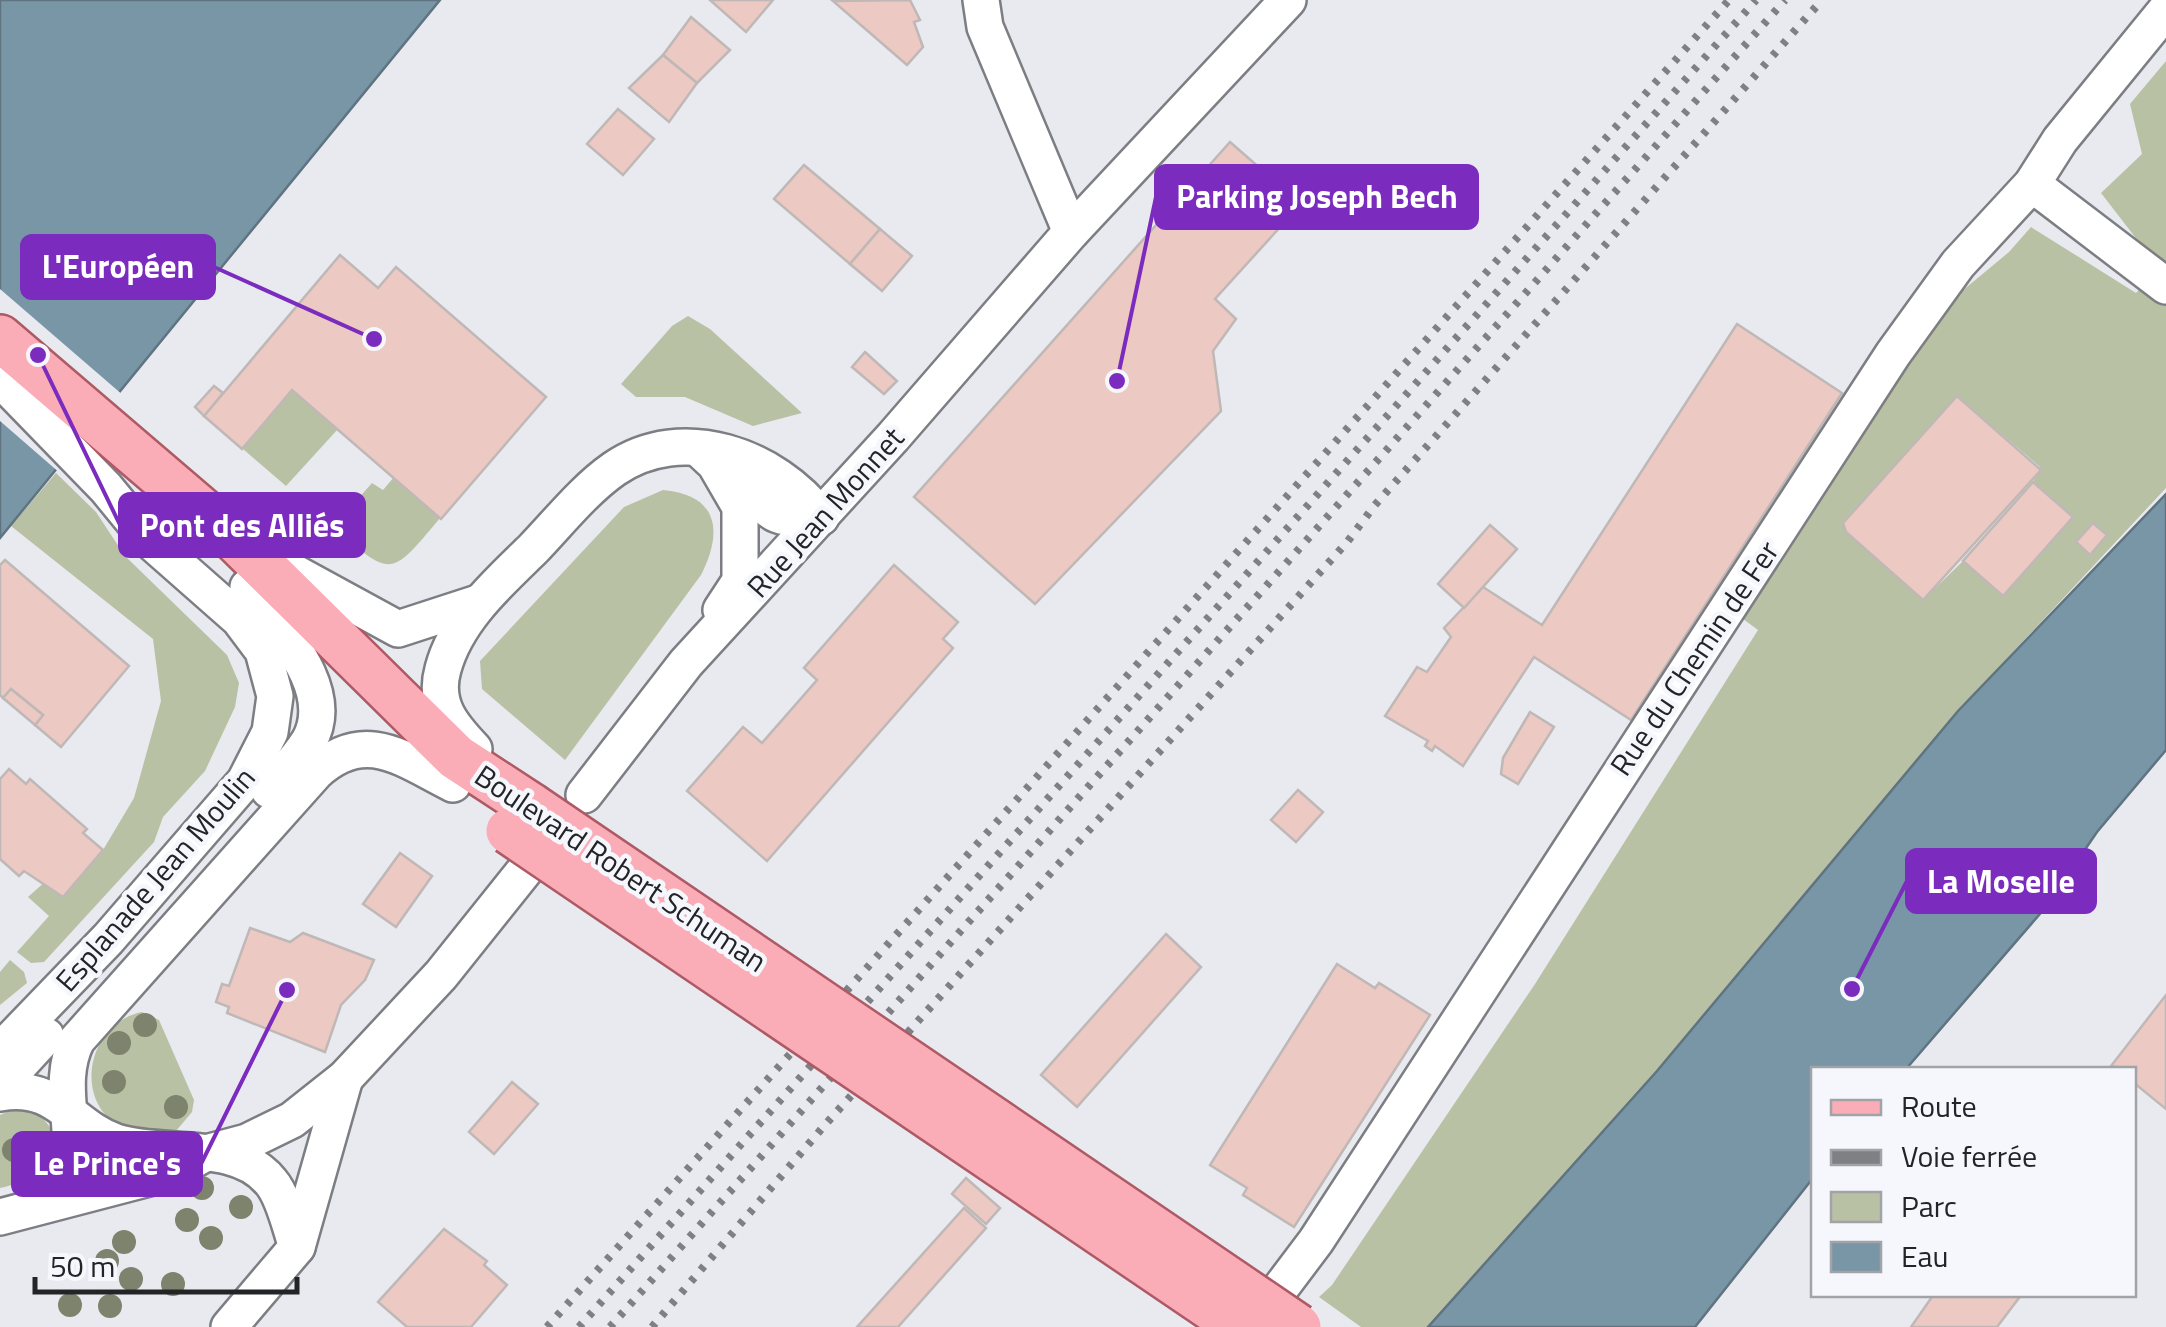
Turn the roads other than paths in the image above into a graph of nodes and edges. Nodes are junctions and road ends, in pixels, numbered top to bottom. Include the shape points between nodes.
1 (981, 0) edge
2 (1288, 0) edge
3 (2166, 10) edge
4 (2032, 184) junction
5 (1070, 232) junction
6 (2166, 286) edge
7 (0, 338) edge
8 (0, 378) edge
9 (700, 450) junction
10 (119, 473) junction
11 (821, 516) junction
12 (236, 540) junction
13 (248, 587) junction
14 (478, 603) junction
15 (686, 664) junction
16 (453, 784) junction
17 (584, 795) dead end
18 (522, 836) junction
19 (0, 1051) edge
20 (345, 1078) junction
21 (0, 1089) edge
22 (70, 1111) junction
23 (206, 1153) junction
24 (52, 1202) junction
25 (0, 1217) edge
26 (297, 1247) junction
27 (229, 1327) edge
28 (1240, 1327) edge
29 (1251, 1327) edge
30 (1298, 1327) edge

1 - 5 street via 985,28
2 - 5 street, Rue Jean Monnet
3 - 4 street, Rue du Chemin de Fer
4 - 6 street
4 - 29 street, Rue du Chemin de Fer via 1958,264 1893,354 1316,1240
5 - 11 street, Rue Jean Monnet
7 - 10 main road, Boulevard Robert Schuman
8 - 10 main road, Boulevard Robert Schuman
9 - 11 street via 740,477 772,514
9 - 14 street via 662,448 611,471
9 - 15 street via 740,507 740,580
10 - 12 main road, Boulevard Robert Schuman
10 - 13 main road, Boulevard Robert Schuman
10 - 19 street, Esplanade Jean Moulin via 147,538 239,619 264,651 275,696 270,732 245,781
11 - 15 street, Rue Jean Monnet
12 - 14 street via 398,629
12 - 18 main road, Boulevard Robert Schuman via 456,757
13 - 16 main road, Boulevard Robert Schuman via 326,647
13 - 21 street, Esplanade Jean Moulin via 303,664 317,718 311,738
14 - 18 street via 442,670 442,703
15 - 17 street, Rue Jean Monnet
16 - 18 main road, Boulevard Robert Schuman
16 - 22 street, Esplanade Jean Moulin via 378,747 329,760 88,1025 70,1052
18 - 20 street via 440,975
18 - 28 main road, Boulevard Robert Schuman, bridge
18 - 30 main road, Boulevard Robert Schuman, bridge
20 - 23 street via 272,1132
20 - 26 street
21 - 22 street via 44,1094
22 - 23 street via 117,1142
22 - 24 street, Esplanade Jean Moulin via 73,1151 66,1182
23 - 24 street via 172,1172
23 - 26 street via 272,1182
24 - 25 street
26 - 27 street

